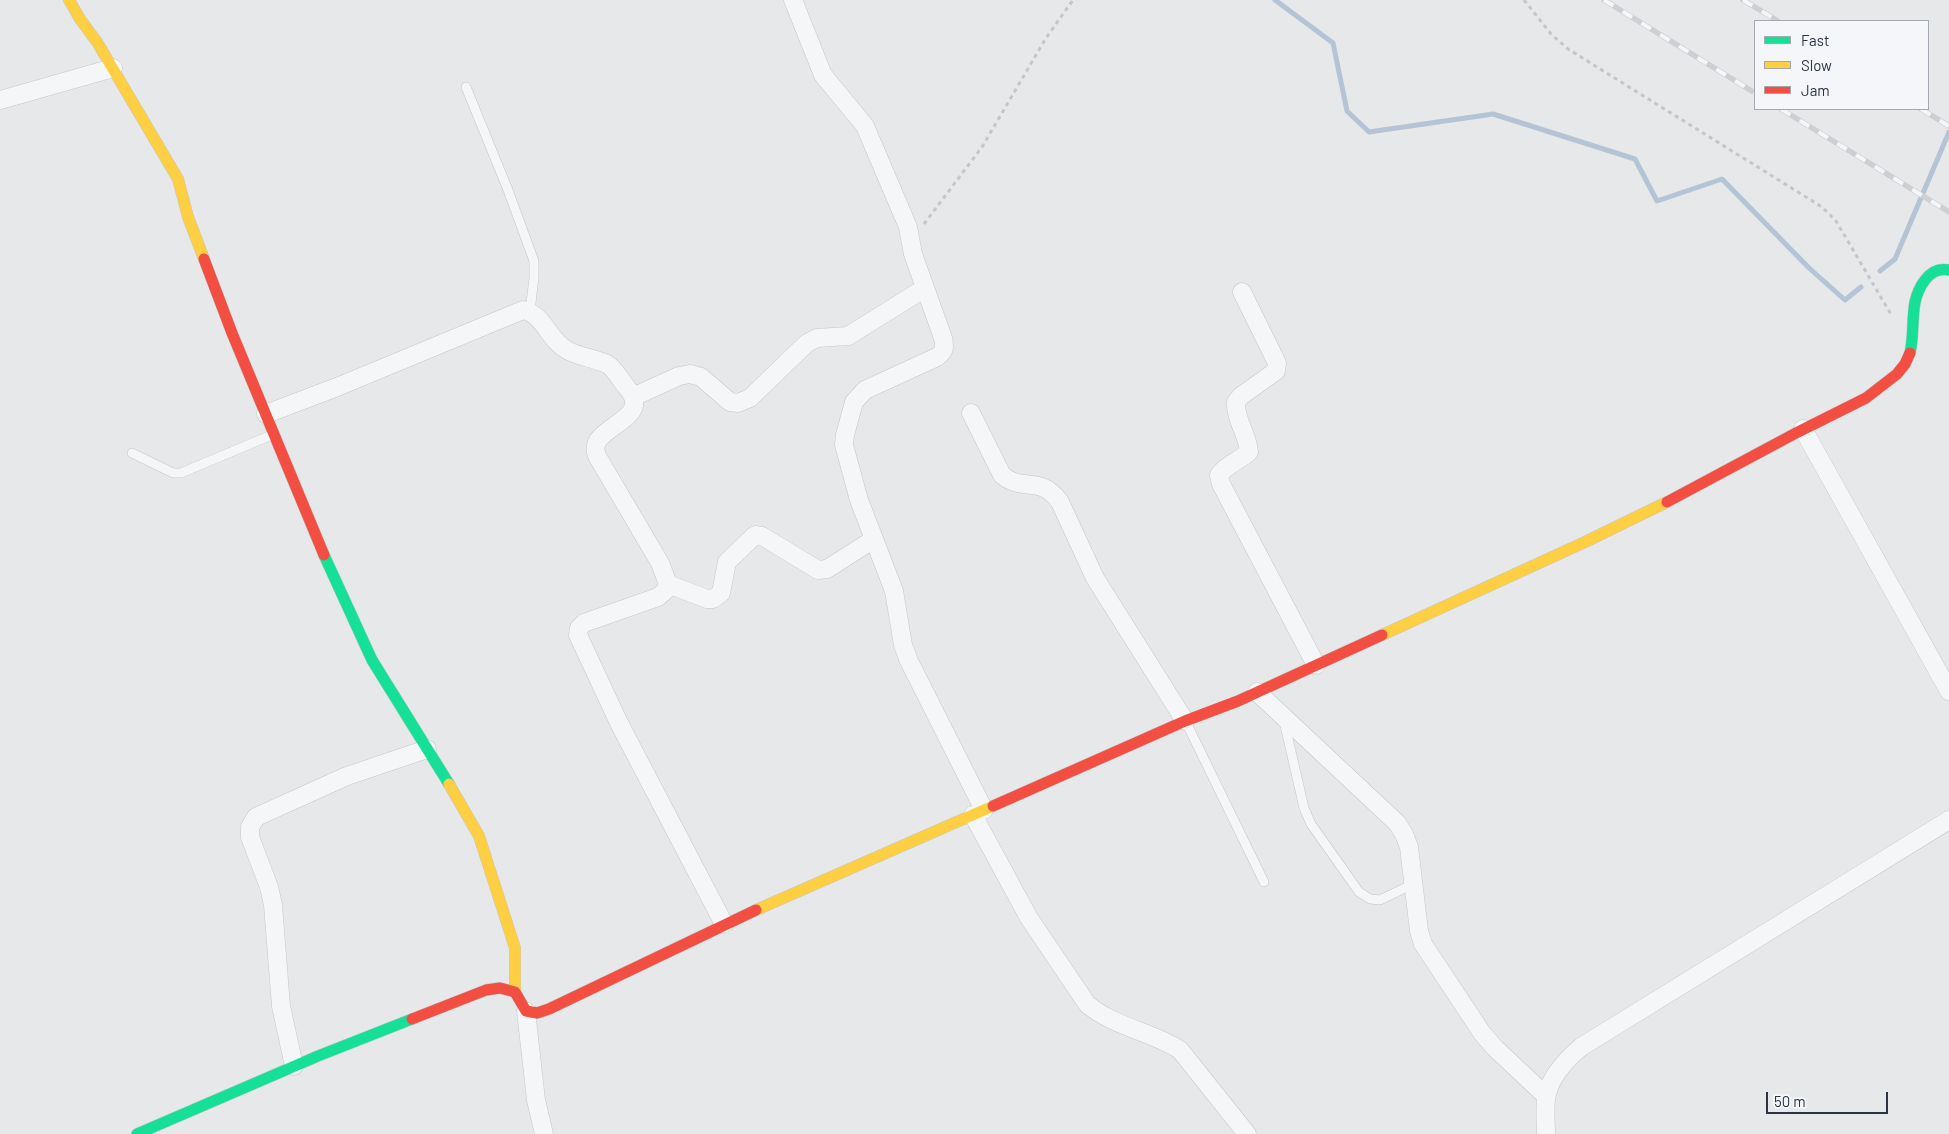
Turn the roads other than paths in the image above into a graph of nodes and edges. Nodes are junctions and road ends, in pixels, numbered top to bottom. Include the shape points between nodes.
1 (69, 0) edge
2 (793, 0) edge
3 (113, 68) junction
4 (466, 86) dead end
5 (0, 100) edge
6 (1949, 270) edge
7 (925, 288) junction
8 (1242, 292) dead end
9 (530, 312) junction
10 (633, 397) junction
11 (971, 413) dead end
12 (266, 414) junction
13 (1803, 429) junction
14 (274, 434) junction
15 (132, 453) dead end
16 (874, 539) junction
17 (668, 584) junction
18 (1316, 665) junction
19 (1949, 691) edge
20 (1258, 692) junction
21 (1283, 716) junction
22 (1185, 721) junction
23 (427, 749) junction
24 (979, 812) junction
25 (1949, 820) edge
26 (1264, 882) dead end
27 (1413, 884) junction
28 (724, 924) junction
29 (515, 992) junction
30 (526, 1011) junction
31 (294, 1066) junction
32 (1546, 1096) junction
33 (137, 1134) edge
34 (544, 1134) edge
35 (1247, 1134) edge
36 (1546, 1134) edge

1 - 3 street
2 - 7 street via 823,75 865,126 903,212
3 - 5 street
3 - 12 street via 178,179 188,217
4 - 9 lane via 534,262
6 - 13 street via 1945,268 1930,273 1913,297 1911,349 1907,362 1895,376 1862,402
7 - 10 street via 848,336 817,338 807,342 750,398 738,403 730,402 701,377 690,374
7 - 16 street via 943,338 943,353 859,395 845,435 844,445 859,500
8 - 18 street via 1277,363 1276,371 1236,402 1235,412 1248,452 1219,474 1221,484
9 - 10 street via 566,350 608,365
9 - 12 street via 515,313
10 - 17 street via 631,412 595,446 597,456 660,562
11 - 22 street via 1002,475 1010,482 1043,486 1060,502 1095,578
12 - 14 street
13 - 18 street via 1636,518
13 - 19 street
14 - 15 lane via 181,472 172,473
14 - 23 street via 334,579 372,660
16 - 17 street via 827,569 818,570 762,536 755,535 727,562 721,593 713,599
16 - 24 street via 894,590 903,645 909,661
17 - 28 street via 658,596 584,623 578,635 618,723
18 - 20 street
20 - 21 street
20 - 22 street
21 - 27 street via 1397,823 1408,847
21 - 27 lane via 1304,808 1311,824 1359,892 1370,899 1380,900
22 - 24 street
22 - 26 lane
23 - 29 street via 478,836 516,948
23 - 31 street via 347,776 256,817 250,827 250,837 269,887 281,1006
24 - 28 street
24 - 35 street via 1029,918 1087,1004 1110,1020 1166,1041 1180,1050
25 - 32 street via 1581,1047 1550,1083
27 - 32 street via 1423,944 1482,1033
28 - 30 street via 549,1009 537,1013
29 - 30 street
29 - 31 street via 500,988 486,990
30 - 34 street via 536,1100
31 - 33 street
32 - 36 street

